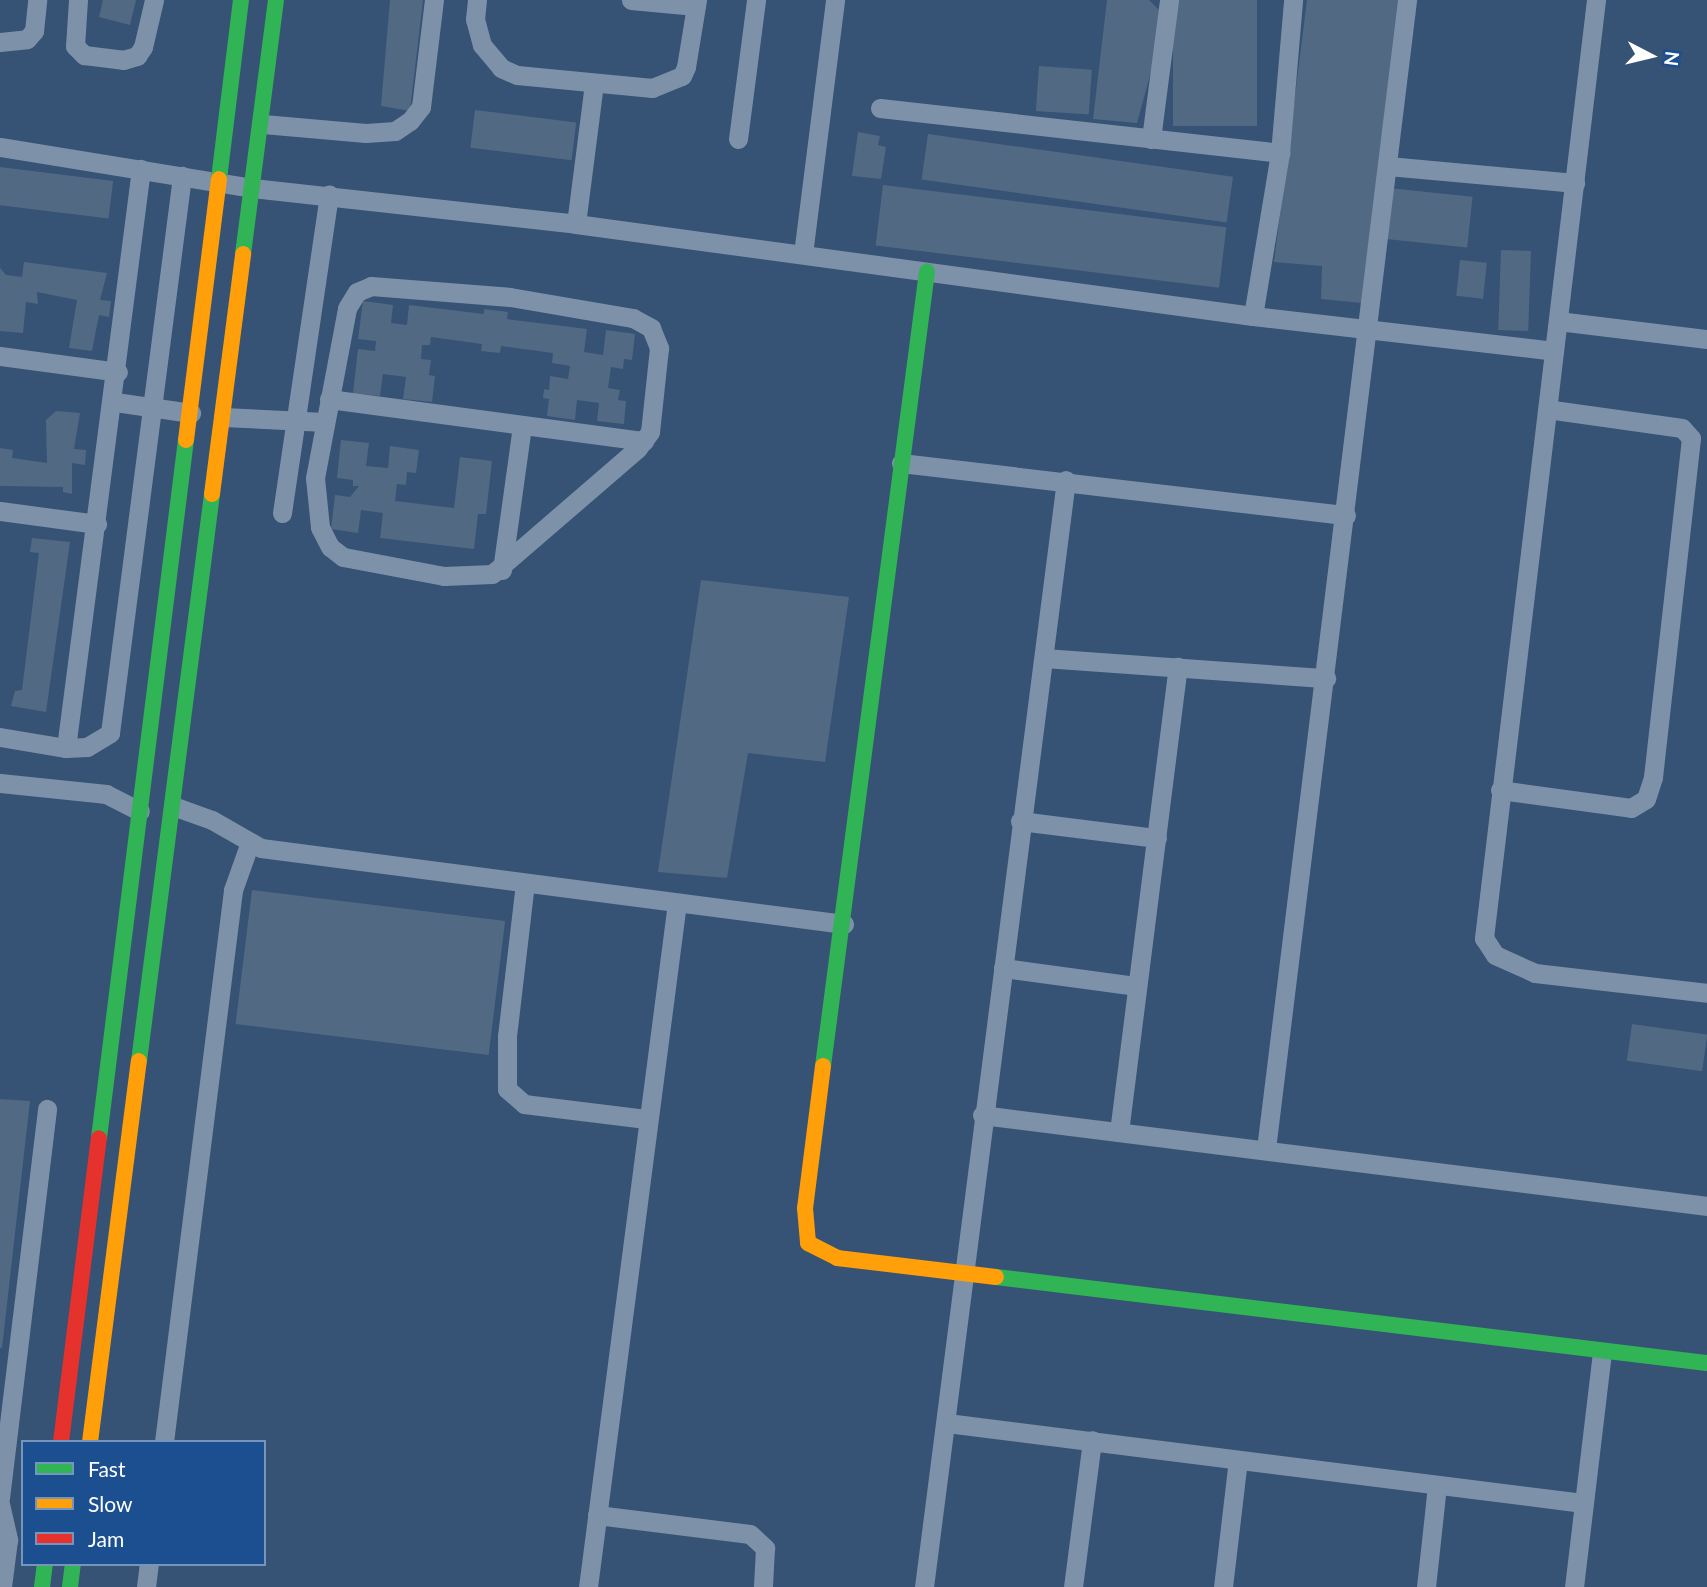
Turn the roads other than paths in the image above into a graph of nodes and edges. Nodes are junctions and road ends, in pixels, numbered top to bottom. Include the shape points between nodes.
1 (37, 0) edge
2 (78, 0) edge
3 (154, 0) edge
4 (241, 0) edge
5 (276, 0) edge
6 (434, 0) edge
7 (477, 0) edge
8 (631, 0) edge
9 (756, 0) edge
10 (835, 0) edge
11 (1170, 0) edge
12 (1293, 0) edge
13 (1407, 0) edge
14 (1596, 0) edge
15 (697, 3) edge
16 (0, 42) edge
17 (594, 83) junction
18 (880, 108) dead end
19 (262, 124) junction
20 (738, 139) dead end
21 (1151, 139) junction
22 (0, 147) edge
23 (1280, 153) junction
24 (1388, 166) junction
25 (141, 169) junction
26 (183, 176) junction
27 (219, 182) junction
28 (1575, 183) junction
29 (252, 188) junction
30 (329, 194) junction
31 (576, 224) junction
32 (803, 254) junction
33 (927, 272) junction
34 (1253, 316) junction
35 (1558, 321) junction
36 (1367, 328) junction
37 (1707, 338) edge
38 (1554, 351) junction
39 (0, 356) edge
40 (118, 372) junction
41 (329, 399) junction
42 (115, 402) junction
43 (151, 408) junction
44 (1547, 410) junction
45 (191, 413) junction
46 (223, 417) junction
47 (292, 421) junction
48 (325, 422) junction
49 (522, 425) junction
50 (645, 441) junction
51 (901, 463) junction
52 (1066, 480) junction
53 (0, 511) edge
54 (282, 513) dead end
55 (1346, 515) junction
56 (97, 524) junction
57 (502, 570) junction
58 (1044, 658) junction
59 (1178, 667) junction
60 (1326, 678) junction
61 (0, 737) edge
62 (66, 748) junction
63 (0, 783) edge
64 (1500, 790) junction
65 (173, 806) junction
66 (141, 811) junction
67 (1020, 821) junction
68 (1157, 838) junction
69 (249, 845) junction
70 (526, 883) junction
71 (677, 902) junction
72 (844, 924) junction
73 (1003, 968) junction
74 (1137, 986) junction
75 (1707, 993) edge
76 (47, 1109) dead end
77 (982, 1115) junction
78 (646, 1119) junction
79 (1119, 1132) junction
80 (1266, 1149) junction
81 (1707, 1206) edge
82 (967, 1270) junction
83 (1602, 1353) junction
84 (1707, 1363) edge
85 (947, 1423) junction
86 (61, 1440) edge
87 (90, 1440) edge
88 (164, 1440) edge
89 (1092, 1440) junction
90 (1238, 1460) junction
91 (1437, 1486) junction
92 (0, 1498) edge
93 (1583, 1503) junction
94 (0, 1504) edge
95 (597, 1515) junction
96 (45, 1566) edge
97 (73, 1566) edge
98 (149, 1566) edge
99 (2, 1587) edge
100 (42, 1587) edge
101 (70, 1587) edge
102 (146, 1587) edge
103 (588, 1587) edge
104 (763, 1587) edge
105 (925, 1587) edge
106 (1073, 1587) edge
107 (1223, 1587) edge
108 (1426, 1587) edge
109 (1574, 1587) edge

1 - 16 street via 34,31 27,39
2 - 3 street via 75,46 85,55 123,60 137,56 143,47
4 - 27 street
5 - 19 street
6 - 19 street via 421,107 410,121 395,131 366,133
7 - 17 street via 475,19 482,45 501,68 517,75
8 - 15 street
9 - 20 street
10 - 32 street
11 - 21 street
12 - 23 street
13 - 24 street
14 - 28 street
15 - 17 street via 682,76 652,88
17 - 31 street
18 - 21 street
19 - 29 street
21 - 23 street
22 - 25 street
23 - 34 street
24 - 28 street
24 - 36 street
25 - 26 street
25 - 40 street
26 - 27 street
26 - 43 street
27 - 29 street
27 - 45 street
28 - 35 street
29 - 30 street
29 - 46 street
30 - 31 street
30 - 47 street
31 - 32 street
32 - 33 street
33 - 34 street
33 - 51 street
34 - 36 street
35 - 37 street
35 - 38 street
36 - 38 street
36 - 55 street
38 - 44 street
39 - 40 street
40 - 42 street
41 - 48 street
41 - 49 street
41 - 50 street via 347,308 357,292 391,285 510,297 633,318 651,328 659,348 653,422
42 - 43 street
42 - 56 street
43 - 45 street
43 - 62 street via 113,720 101,742
44 - 64 street
44 - 64 street via 1674,426 1692,438 1653,778 1646,799 1631,808
45 - 66 street
46 - 47 street
46 - 65 street
47 - 48 street
47 - 54 street
48 - 57 street via 314,504 330,547 363,563 443,576 482,576
49 - 50 street
49 - 57 street
50 - 57 street
51 - 52 street
51 - 72 street
52 - 55 street
52 - 58 street
53 - 56 street
55 - 60 street
56 - 62 street
58 - 59 street
58 - 67 street
59 - 60 street
59 - 68 street
60 - 80 street
61 - 62 street
63 - 66 street via 106,794
64 - 75 street via 1484,909 1484,938 1495,955 1535,973
65 - 69 street via 212,820
65 - 87 street
66 - 86 street
67 - 68 street
67 - 73 street
68 - 74 street
69 - 70 street
69 - 88 street via 233,890
70 - 71 street
70 - 78 street via 507,1036 507,1089 524,1104
71 - 72 street
71 - 78 street
72 - 82 street via 805,1208 808,1243 837,1258
73 - 74 street
73 - 77 street
74 - 79 street
76 - 92 street
77 - 79 street
77 - 82 street
78 - 95 street
79 - 80 street
80 - 81 street
82 - 83 street
82 - 85 street
83 - 84 street
83 - 93 street
85 - 89 street
85 - 105 street
89 - 90 street
89 - 106 street
90 - 91 street
90 - 107 street
91 - 93 street
91 - 108 street
93 - 109 street
94 - 99 street via 8,1540
95 - 103 street
95 - 104 street via 750,1534 765,1548
96 - 100 street
97 - 101 street
98 - 102 street

